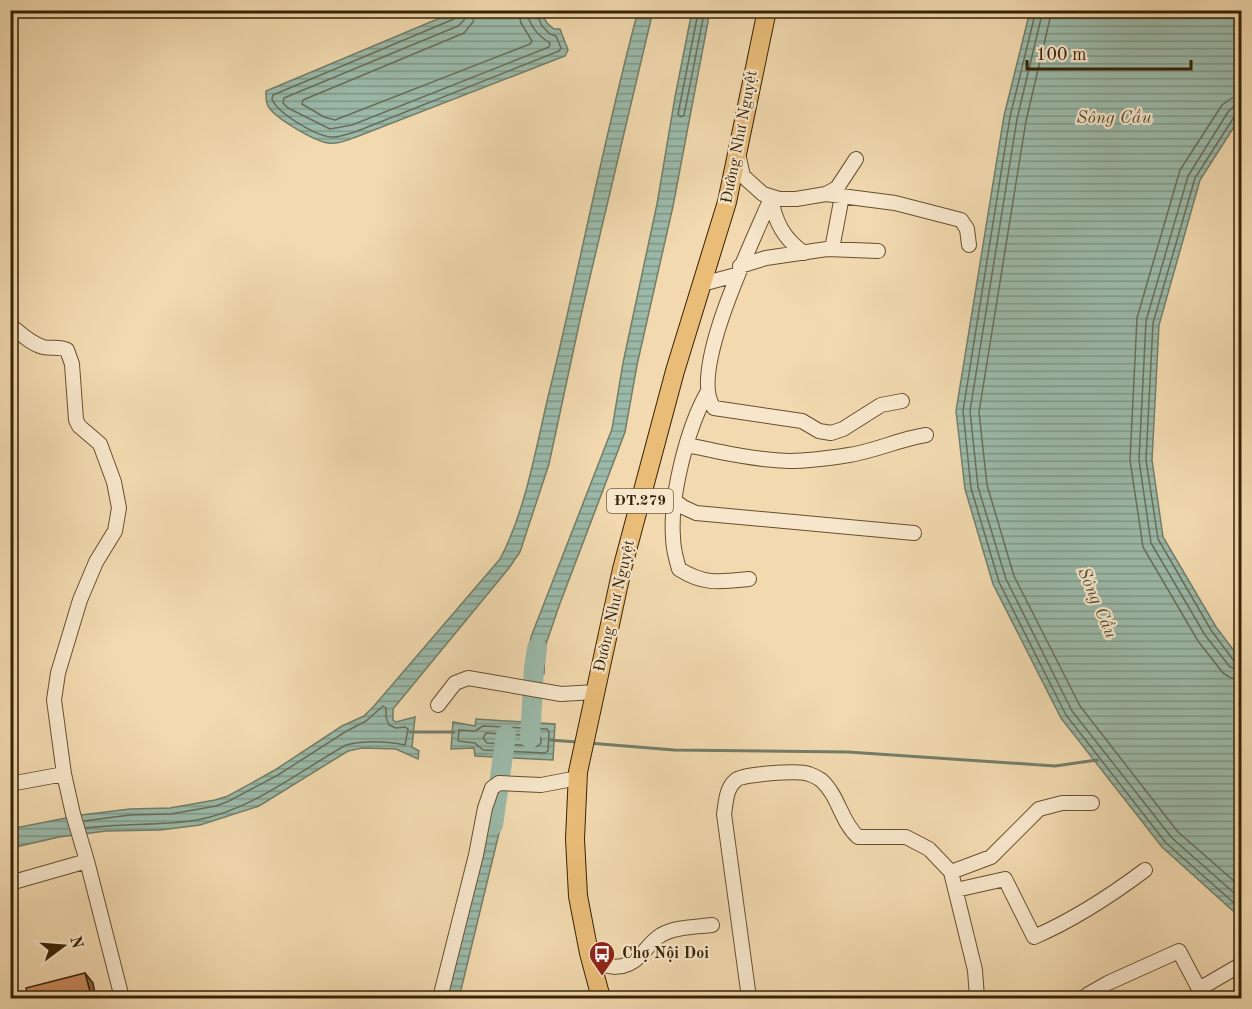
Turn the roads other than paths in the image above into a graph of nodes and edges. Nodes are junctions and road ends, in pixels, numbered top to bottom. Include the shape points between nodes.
1 (766, 10) edge
2 (738, 153) junction
3 (856, 159) dead end
4 (826, 194) junction
5 (843, 196) junction
6 (771, 198) junction
7 (969, 245) dead end
8 (832, 249) junction
9 (878, 251) dead end
10 (804, 253) junction
11 (738, 270) junction
12 (702, 284) junction
13 (10, 325) edge
14 (707, 393) junction
15 (902, 401) dead end
16 (926, 435) dead end
17 (687, 446) junction
18 (675, 501) junction
19 (915, 533) dead end
20 (749, 579) dead end
21 (596, 692) junction
22 (438, 705) dead end
23 (64, 774) junction
24 (578, 778) junction
25 (10, 784) edge
26 (1092, 803) dead end
27 (87, 861) junction
28 (1145, 870) dead end
29 (951, 872) junction
30 (10, 883) edge
31 (956, 890) junction
32 (712, 925) dead end
33 (590, 957) junction
34 (1242, 964) edge
35 (122, 999) edge
36 (440, 999) edge
37 (601, 999) edge
38 (750, 999) edge
39 (977, 999) edge
40 (1088, 999) edge

1 - 2 main road, Đường Như Nguyệt / ĐT.279
2 - 6 street via 743,176
2 - 12 main road, Đường Như Nguyệt / ĐT.279
3 - 4 street via 837,188
4 - 5 street
4 - 6 street
5 - 7 street via 895,203 961,220
5 - 8 street
6 - 10 street via 778,223
6 - 11 street
8 - 9 street
8 - 10 street
10 - 11 street via 766,258
11 - 12 street
11 - 14 street via 718,330
12 - 21 main road, Đường Như Nguyệt / ĐT.279 via 625,558
13 - 23 street via 37,344 67,350 72,364 76,420 100,444 119,508 115,531 80,600 57,673 54,700
14 - 15 street via 714,408 801,421 831,433 881,405
14 - 17 street via 696,413
16 - 17 street via 849,455 790,461
17 - 18 street
18 - 19 street via 696,513
18 - 20 street via 672,537 679,569 694,579
21 - 22 street via 561,694 468,678 455,683
21 - 24 main road, Đường Như Nguyệt / ĐT.279
23 - 25 street
23 - 27 street
24 - 33 main road, Đường Như Nguyệt / ĐT.279 via 578,896
24 - 36 street via 541,785 499,783 492,788
26 - 29 street via 1062,803 1039,809 991,857
27 - 30 street
27 - 35 street
28 - 31 street via 1034,937 1005,879
29 - 31 street
29 - 38 street via 928,849 906,837 858,837 851,831 833,794 808,773 738,777 727,793 724,814
31 - 39 street via 975,970
32 - 33 street via 668,931 620,968 608,967
33 - 37 main road, Đường Như Nguyệt / ĐT.279
34 - 40 street via 1199,989 1179,951 1102,987 1088,995

